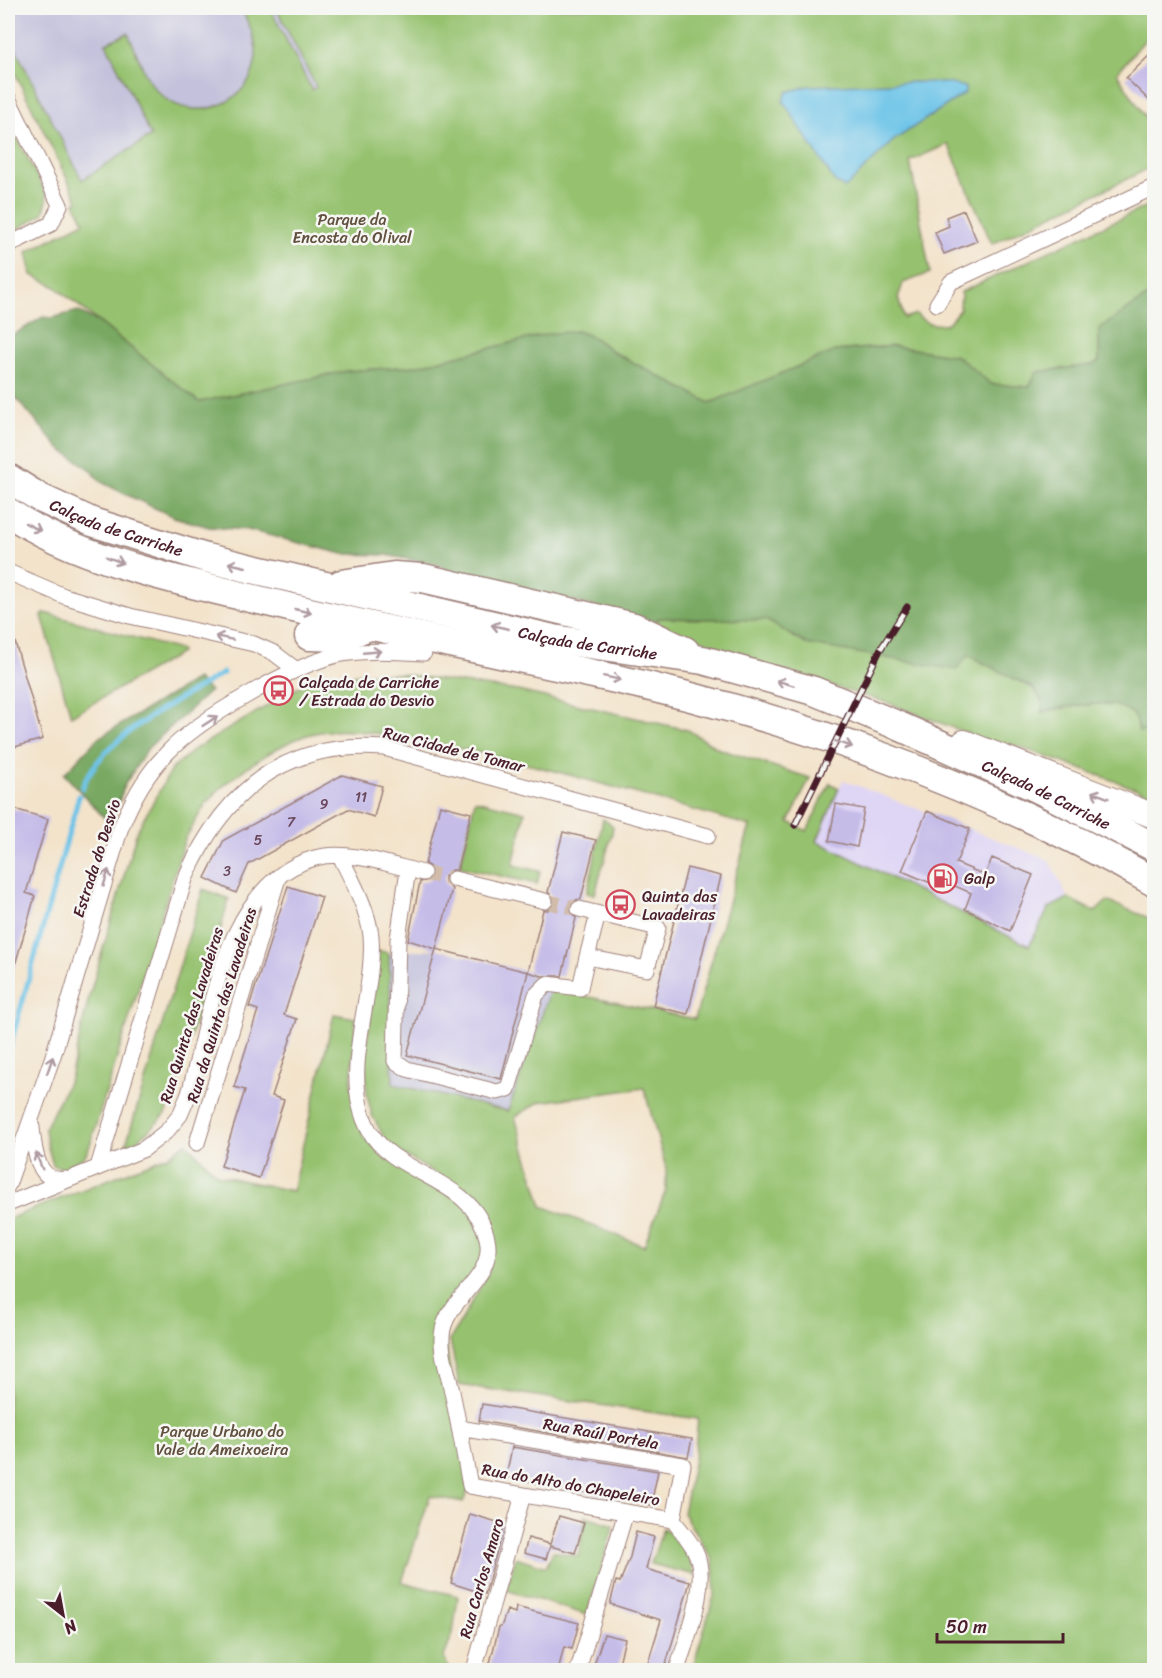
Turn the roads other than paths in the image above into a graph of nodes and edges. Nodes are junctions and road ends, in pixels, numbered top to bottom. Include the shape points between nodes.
1 (8, 98) edge
2 (1155, 187) edge
3 (8, 245) edge
4 (938, 304) dead end
5 (8, 478) edge
6 (8, 512) edge
7 (8, 572) edge
8 (314, 584) junction
9 (460, 587) junction
10 (401, 604) junction
11 (368, 626) junction
12 (309, 636) dead end
13 (424, 653) joint
14 (702, 660) junction
15 (555, 666) junction
16 (295, 669) junction
17 (899, 726) junction
18 (1155, 816) edge
19 (708, 836) dead end
20 (1155, 847) edge
21 (340, 856) junction
22 (278, 878) junction
23 (454, 879) tunnel mouth
24 (1155, 882) edge
25 (545, 901) tunnel mouth
26 (579, 909) tunnel mouth
27 (598, 914) junction
28 (587, 957) junction
29 (32, 1120) junction
30 (196, 1143) dead end
31 (98, 1167) junction
32 (71, 1177) junction
33 (8, 1185) edge
34 (8, 1204) edge
35 (459, 1428) junction
36 (523, 1495) junction
37 (626, 1512) junction
38 (673, 1520) junction
39 (474, 1671) edge
40 (578, 1671) edge
41 (677, 1671) edge

1 - 3 street via 60,205 51,224
2 - 4 street via 951,282
8 -> 5 highway, Calçada de Carriche via 144,540 81,517
6 -> 11 highway, Calçada de Carriche via 60,540 130,566
16 -> 7 street via 254,644 130,616 64,596
8 - 9 highway via 410,576
8 - 10 highway, Calçada de Carriche
9 - 10 highway via 427,589
9 - 14 highway via 634,627
10 - 11 highway
14 -> 10 highway, Calçada de Carriche via 553,639
11 - 12 highway via 341,637
11 - 15 highway, Calçada de Carriche
13 - 15 highway via 476,655
16 -> 13 street, Estrada do Desvio via 338,655
17 -> 14 highway, Calçada de Carriche via 814,692
15 -> 24 highway, Calçada de Carriche via 676,694 863,751 988,799
29 -> 16 street, Estrada do Desvio via 120,830 138,790 168,752 188,735
18 -> 17 main road via 934,732
17 - 20 highway, Calçada de Carriche
19 - 31 street, Rua Cidade de Tomar via 384,748 321,750 277,768 230,804 212,826 185,879
21 - 22 street, Rua Quinta das Lavadeiras via 315,858
21 - 28 street, Rua Quinta das Lavadeiras via 415,871 398,939 395,1061 407,1069 497,1092 508,1089 536,995 547,984 580,988
21 - 35 street, Rua do Alto do Chapeleiro via 354,883 370,936 358,1060 358,1087 369,1129 402,1160 456,1192 482,1222 487,1239 488,1256 483,1270 443,1328 442,1344
22 - 30 street, Rua da Quinta das Lavadeiras
22 - 31 street, Rua Quinta das Lavadeiras via 239,922 226,954 180,1115 144,1149
23 - 25 street
26 - 27 street
27 - 28 street, Rua Quinta das Lavadeiras
27 - 28 street via 658,928 647,969
32 -> 29 street via 54,1180 44,1173 36,1158
29 - 33 street, Estrada do Desvio
31 - 32 street, Rua Quinta das Lavadeiras
32 - 34 street
35 - 36 street, Rua do Alto do Chapeleiro via 470,1486
35 - 38 street, Rua Raúl Portela via 683,1466
36 - 37 street, Rua do Alto do Chapeleiro
36 - 39 street, Rua Carlos Amaro
37 - 38 street, Rua do Alto do Chapeleiro
37 - 40 street
38 - 41 street, Rua do Alto do Chapeleiro via 695,1551 700,1583

